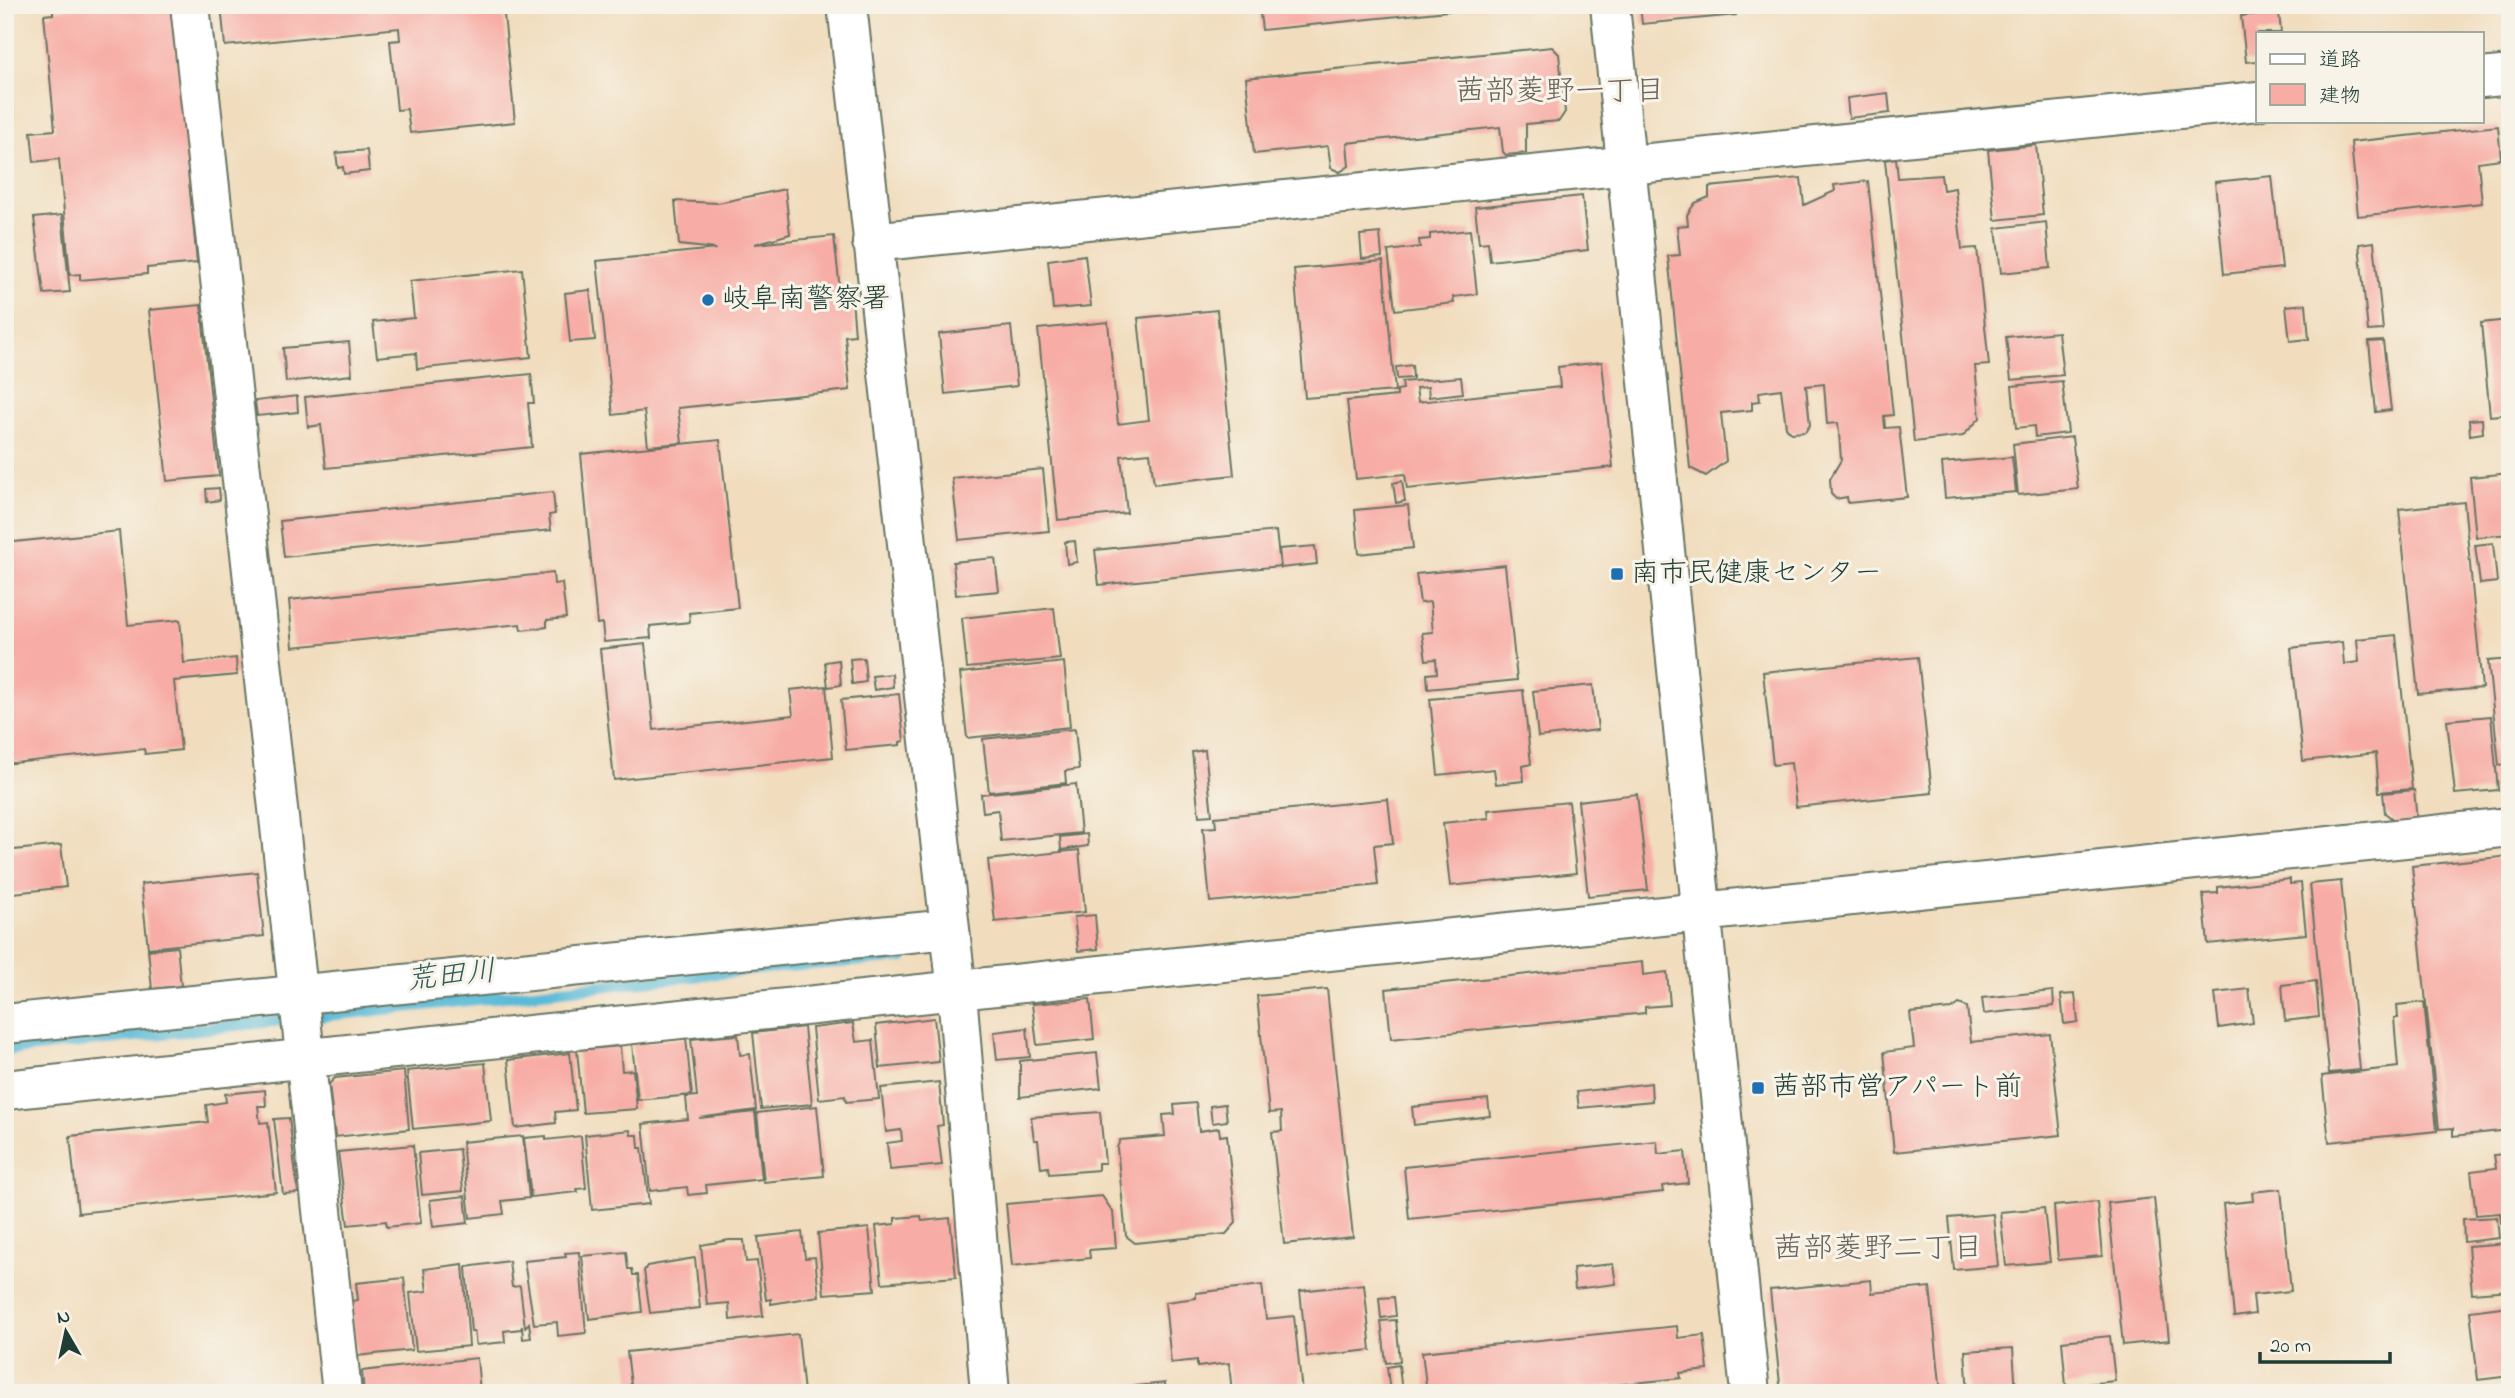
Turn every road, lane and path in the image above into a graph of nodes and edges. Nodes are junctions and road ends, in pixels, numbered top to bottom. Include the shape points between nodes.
1 (190, 5) edge
2 (847, 5) edge
3 (1610, 5) edge
4 (2510, 75) edge
5 (2484, 78) edge
6 (2256, 101) edge
7 (1627, 167) junction
8 (872, 242) junction
9 (2510, 827) edge
10 (1702, 914) junction
11 (949, 929) junction
12 (957, 992) junction
13 (5, 1024) edge
14 (303, 1026) junction
15 (5, 1090) edge
16 (342, 1393) edge
17 (990, 1393) edge
18 (1750, 1393) edge

1 - 14 street
2 - 8 street
3 - 7 street
4 - 5 street
6 - 7 street
7 - 8 street
7 - 10 street
8 - 11 street
9 - 10 street
10 - 12 street
10 - 18 street
11 - 12 street
11 - 14 street
12 - 14 street
12 - 17 street
13 - 14 street
14 - 15 street
14 - 16 street

